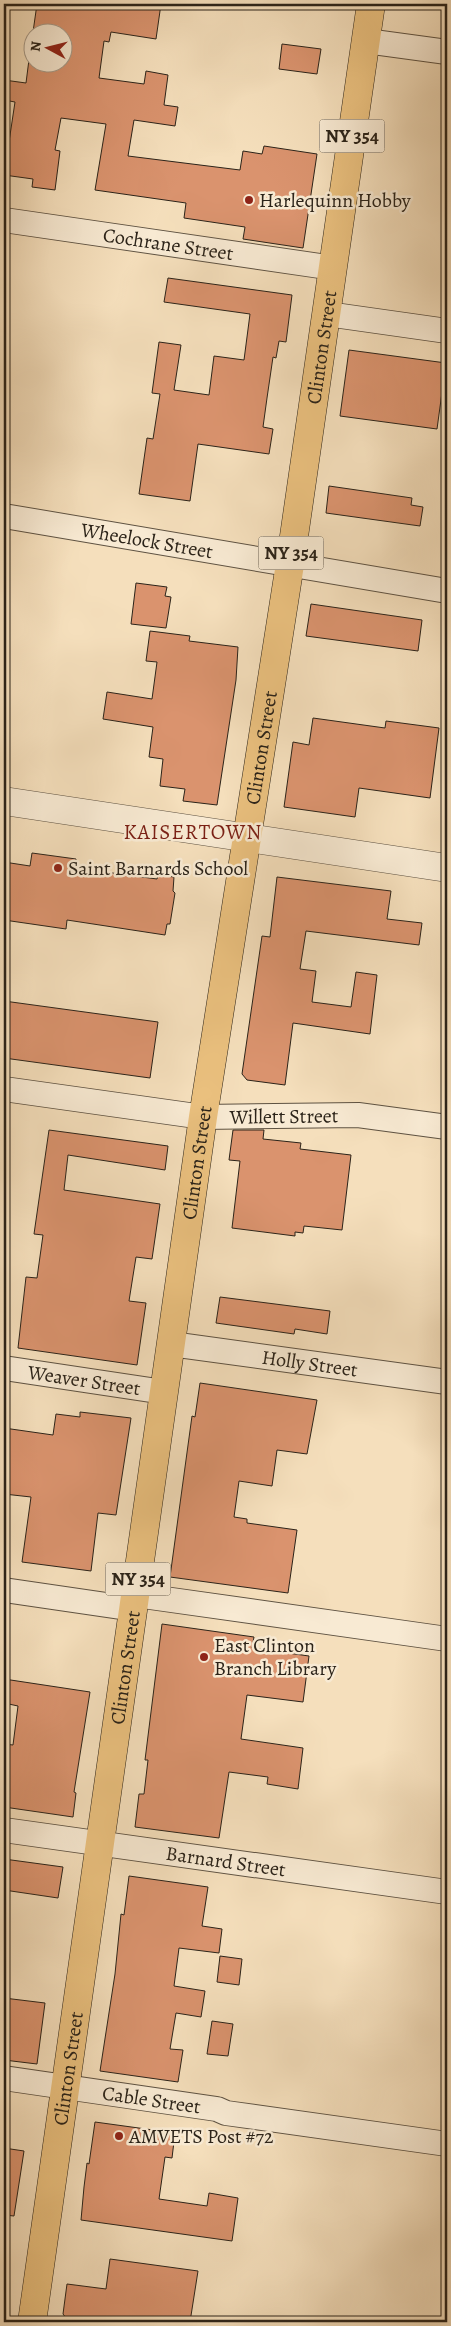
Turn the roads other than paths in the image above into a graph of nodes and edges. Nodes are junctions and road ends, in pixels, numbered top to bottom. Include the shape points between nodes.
1 (371, 4) edge
2 (366, 41) junction
3 (447, 52) edge
4 (4, 220) edge
5 (334, 268) junction
6 (327, 314) junction
7 (447, 331) edge
8 (4, 516) edge
9 (290, 564) junction
10 (447, 591) edge
11 (4, 802) edge
12 (247, 837) junction
13 (447, 868) edge
14 (4, 1089) edge
15 (203, 1117) junction
16 (447, 1127) edge
17 (171, 1344) junction
18 (4, 1368) edge
19 (447, 1382) edge
20 (164, 1392) junction
21 (4, 1590) edge
22 (134, 1602) junction
23 (447, 1639) edge
24 (4, 1830) edge
25 (100, 1844) junction
26 (447, 1892) edge
27 (4, 2078) edge
28 (66, 2087) junction
29 (447, 2144) edge
30 (32, 2322) edge

1 - 2 main road, Clinton Street / NY 354
2 - 3 street
2 - 5 main road, Clinton Street / NY 354
4 - 5 street, Cochrane Street
5 - 6 main road, Clinton Street / NY 354
6 - 7 street
6 - 9 main road, Clinton Street / NY 354
8 - 9 street, Wheelock Street
9 - 10 street, Wheelock Street
9 - 12 main road, Clinton Street / NY 354
11 - 12 street
12 - 13 street
12 - 15 main road, Clinton Street / NY 354
14 - 15 street, Willett Street
15 - 16 street, Willett Street via 358,1115
15 - 17 main road, Clinton Street / NY 354
17 - 19 street, Holly Street
17 - 20 main road, Clinton Street / NY 354
18 - 20 street, Weaver Street
20 - 22 main road, Clinton Street / NY 354
21 - 22 street
22 - 23 street
22 - 25 main road, Clinton Street / NY 354
24 - 25 street, Barnard Street
25 - 26 street, Barnard Street
25 - 28 main road, Clinton Street / NY 354
27 - 28 street, Cable Street
28 - 29 street, Cable Street
28 - 30 main road, Clinton Street / NY 354

